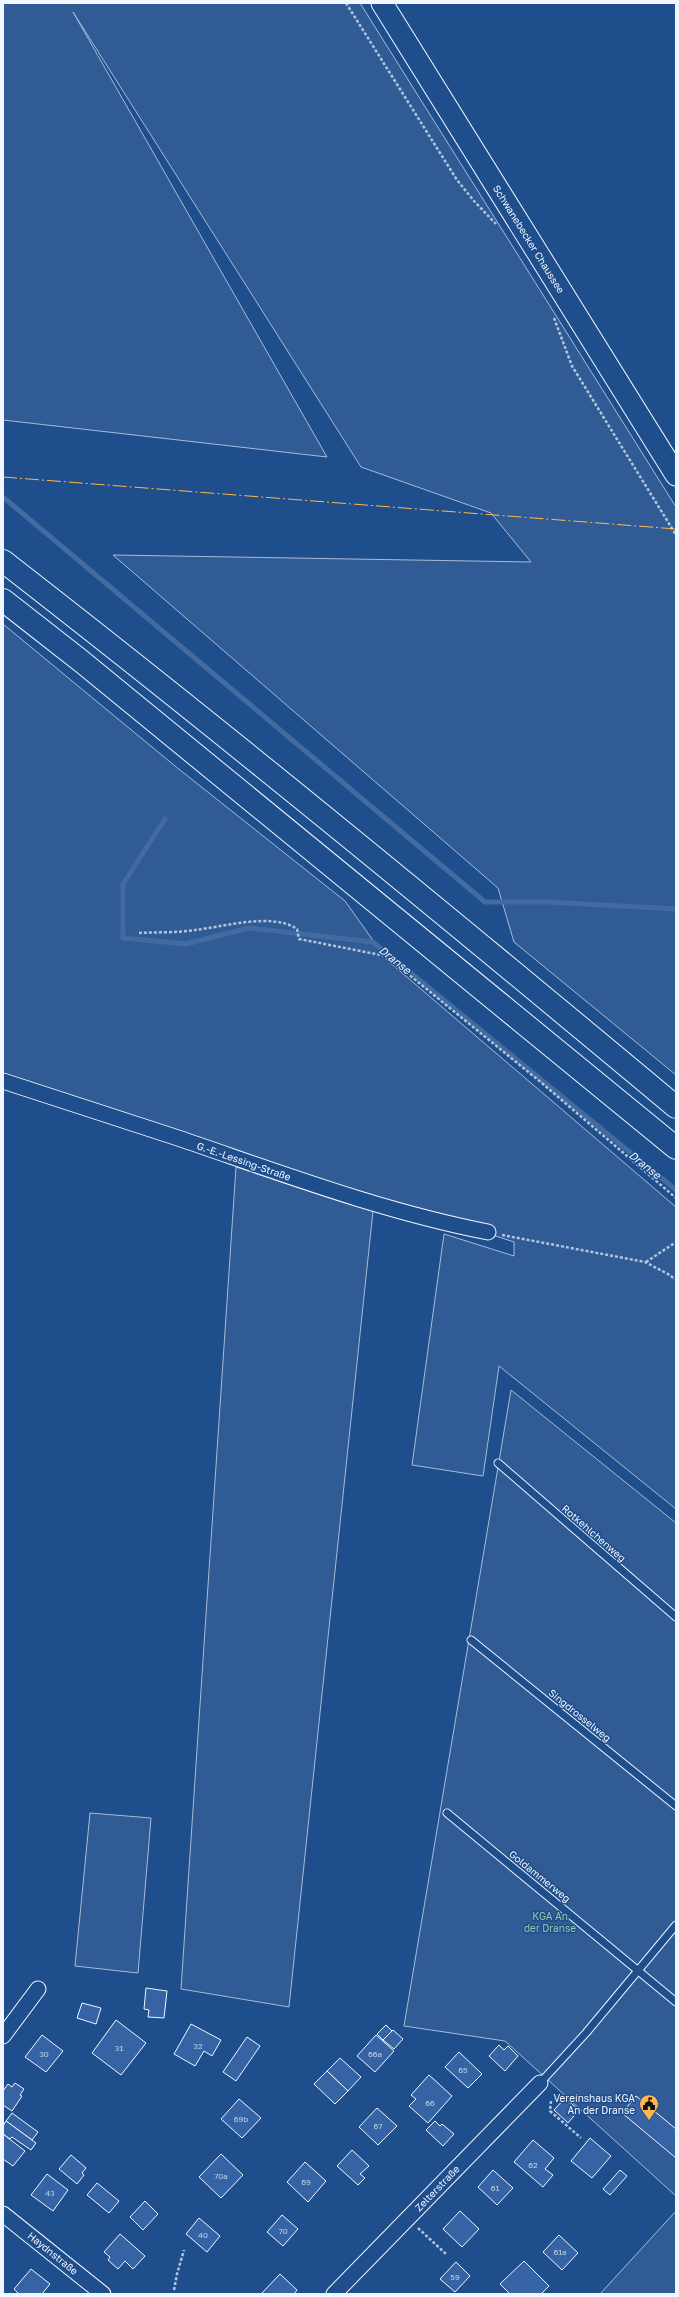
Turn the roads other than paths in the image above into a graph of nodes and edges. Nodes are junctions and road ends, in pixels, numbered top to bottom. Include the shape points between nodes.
1 (382, 3) edge
2 (676, 475) edge
3 (3, 561) edge
4 (3, 600) edge
5 (3, 1081) edge
6 (676, 1107) edge
7 (676, 1148) edge
8 (488, 1232) road end
9 (498, 1463) dead end
10 (676, 1617) edge
11 (471, 1640) dead end
12 (676, 1806) edge
13 (447, 1813) dead end
14 (676, 1926) edge
15 (638, 1970) junction
16 (38, 1988) dead end
17 (676, 2002) edge
18 (3, 2036) edge
19 (540, 2083) joint
20 (3, 2214) edge
21 (103, 2294) edge
22 (334, 2294) edge

1 - 2 main road, Schwanebecker Chaussee
3 - 6 highway via 527,983
4 - 7 highway
5 - 8 street, G.-E.-Lessing-Straße via 344,1196
9 - 10 lane, Rotkehlchenweg
11 - 12 lane, Singdrosselweg
13 - 15 lane, Goldammerweg
14 - 15 lane
15 - 17 lane, Goldammerweg
15 - 19 lane
16 - 18 street
19 - 22 street, Zelterstraße
20 - 21 street, Haydnstraße

